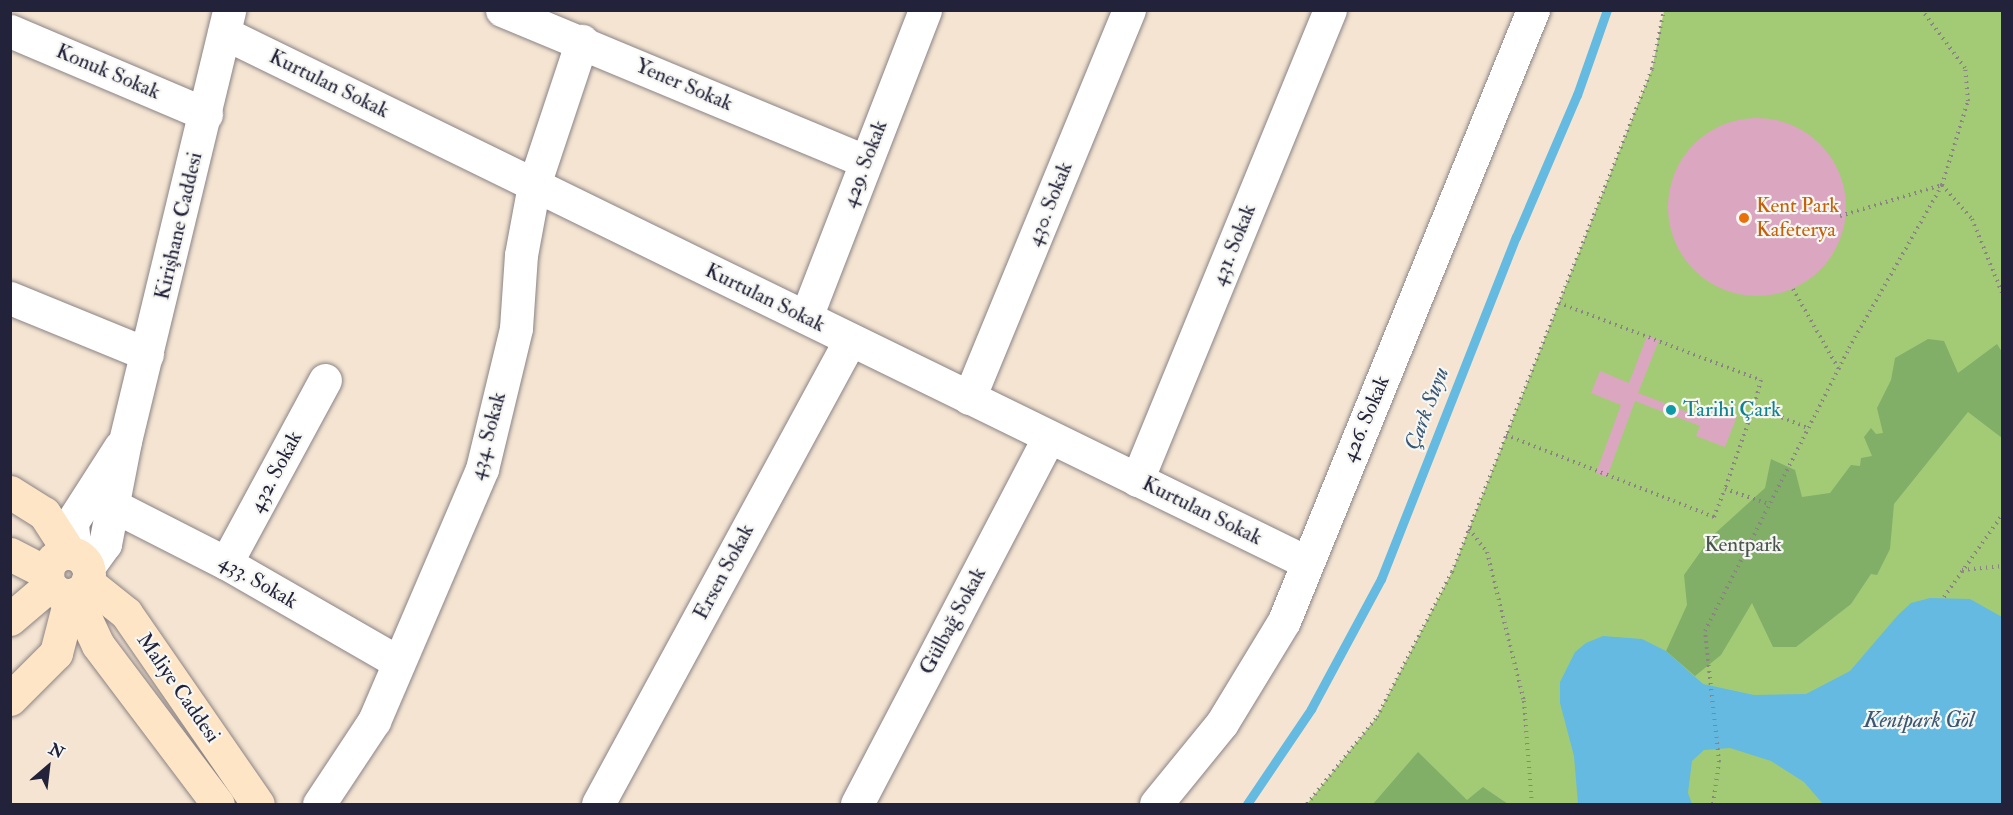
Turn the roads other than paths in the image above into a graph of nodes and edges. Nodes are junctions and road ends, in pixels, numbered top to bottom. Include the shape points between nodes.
1 (502, 10) edge
2 (925, 10) edge
3 (1129, 10) edge
4 (1330, 10) edge
5 (1533, 10) edge
6 (226, 22) edge
7 (10, 31) edge
8 (582, 41) junction
9 (206, 114) junction
10 (865, 161) junction
11 (534, 185) junction
12 (10, 298) edge
13 (806, 318) junction
14 (850, 340) junction
15 (147, 354) junction
16 (325, 380) dead end
17 (969, 398) junction
18 (1049, 437) junction
19 (125, 441) junction
20 (1137, 480) junction
21 (10, 492) edge
22 (114, 506) junction
23 (10, 554) edge
24 (1306, 562) junction
25 (226, 563) junction
26 (70, 575) junction
27 (10, 619) edge
28 (398, 662) junction
29 (10, 699) edge
30 (218, 804) edge
31 (258, 804) edge
32 (319, 804) edge
33 (598, 804) edge
34 (857, 804) edge
35 (1156, 804) edge

1 - 8 street, Yener Sokak
2 - 10 street, 429. Sokak
3 - 17 street, 430. Sokak
4 - 20 street, 431. Sokak
5 - 24 street, 426. Sokak
6 - 9 street, Kirişhane Caddesi
6 - 11 street, Kurtulan Sokak
7 - 9 street, Konuk Sokak
8 - 10 street, Yener Sokak
8 - 11 street, 434. Sokak
9 - 15 street, Kirişhane Caddesi
10 - 13 street, 429. Sokak
11 - 13 street, Kurtulan Sokak
11 - 28 street, 434. Sokak via 520,255 516,328 482,469
12 - 15 street
13 - 14 street, Kurtulan Sokak
14 - 17 street, Kurtulan Sokak
14 - 33 street, Ersen Sokak
15 - 19 street, Kirişhane Caddesi
16 - 25 street, 432. Sokak
17 - 18 street, Kurtulan Sokak
18 - 20 street, Kurtulan Sokak
18 - 34 street, Gülbağ Sokak
19 - 22 street, Kirişhane Caddesi
19 - 26 street, Kirişhane Caddesi via 72,522
20 - 24 street, Kurtulan Sokak
21 - 26 main road via 44,513
22 - 25 street, 433. Sokak
22 - 26 street, Kirişhane Caddesi via 105,544
23 - 26 main road
24 - 35 street, 426. Sokak via 1284,621 1222,723
25 - 28 street, 433. Sokak
26 - 27 main road, Kirişhane Caddesi
26 - 29 main road, Kirişhane Caddesi via 56,653
26 - 30 main road, Maliye Caddesi via 98,645
26 - 31 main road, Maliye Caddesi via 126,613
28 - 32 street, 434. Sokak via 374,721

